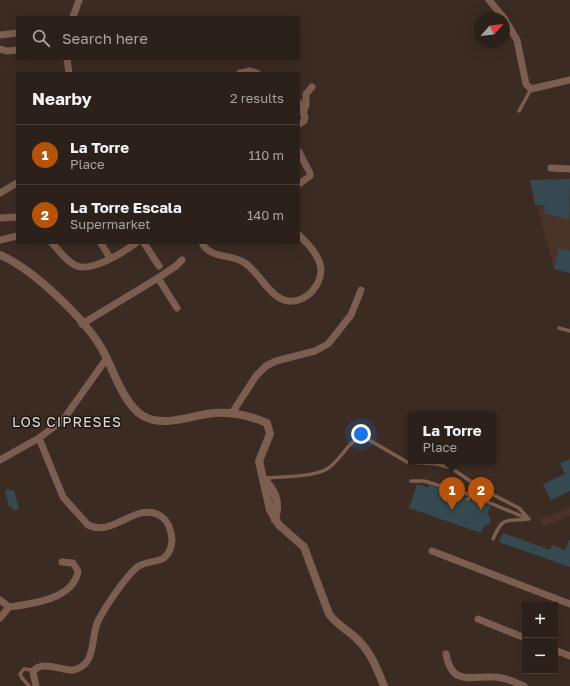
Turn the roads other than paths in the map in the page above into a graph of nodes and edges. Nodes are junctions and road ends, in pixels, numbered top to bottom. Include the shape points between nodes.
1 (79, 0) edge
2 (489, 0) edge
3 (73, 16) edge
4 (16, 33) edge
5 (0, 35) edge
6 (0, 50) edge
7 (16, 50) edge
8 (67, 60) edge
9 (69, 72) edge
10 (570, 80) edge
11 (312, 87) dead end
12 (531, 89) junction
13 (300, 106) edge
14 (519, 111) dead end
15 (304, 113) junction
16 (300, 123) edge
17 (300, 154) edge
18 (551, 168) dead end
19 (570, 169) edge
20 (300, 183) edge
21 (16, 184) edge
22 (0, 193) edge
23 (16, 216) edge
24 (0, 218) edge
25 (300, 235) edge
26 (16, 236) edge
27 (0, 240) edge
28 (53, 244) edge
29 (102, 244) edge
30 (134, 244) edge
31 (145, 244) edge
32 (203, 244) edge
33 (0, 255) edge
34 (110, 258) junction
35 (182, 260) dead end
36 (159, 266) dead end
37 (158, 278) junction
38 (361, 290) dead end
39 (177, 308) dead end
40 (82, 324) junction
41 (559, 328) dead end
42 (570, 332) edge
43 (105, 361) junction
44 (232, 413) junction
45 (39, 438) junction
46 (0, 460) edge
47 (408, 462) edge
48 (437, 464) edge
49 (263, 478) junction
50 (411, 481) dead end
51 (529, 519) junction
52 (493, 539) dead end
53 (432, 551) dead end
54 (62, 562) dead end
55 (0, 600) edge
56 (570, 604) edge
57 (9, 607) junction
58 (0, 618) edge
59 (478, 619) dead end
60 (522, 637) edge
61 (558, 651) edge
62 (446, 654) dead end
63 (570, 656) edge
64 (34, 670) junction
65 (30, 686) edge
66 (36, 686) edge
67 (384, 686) edge
68 (524, 686) edge

1 - 3 street
2 - 12 street via 516,37 524,80
4 - 5 street
6 - 7 street
8 - 9 street
10 - 12 street
11 - 15 street via 306,94
12 - 14 lane
13 - 15 street
15 - 16 street via 304,119
17 - 20 street via 310,173 310,176
18 - 19 street
21 - 22 street
23 - 24 street
25 - 32 street via 319,260 321,270 318,282 310,293 293,300 285,300 273,292 245,263 211,252
26 - 27 street
28 - 34 street via 71,263 80,267 94,265
29 - 34 street
30 - 34 street
31 - 36 street
33 - 40 street via 39,279
35 - 37 street
37 - 39 street
37 - 40 street
38 - 44 street via 351,316 328,344 315,351 266,366 256,376
40 - 43 street via 96,341
41 - 42 lane
43 - 44 street via 133,408 142,416 165,422 214,413
43 - 45 street via 63,420
44 - 49 street via 267,423 270,431 260,455
45 - 46 street
45 - 64 street via 63,497 88,525 94,528 104,527 142,512 153,512 164,519 171,532 172,544 168,555 160,561 142,564 136,568 120,589 98,622 90,658 79,669 44,666
47 - 49 lane via 364,437 355,440 337,461 319,472
48 - 51 lane via 451,468 482,489 519,508
49 - 67 street via 267,500 275,520 304,547 329,614 366,648
50 - 51 lane via 424,481
51 - 52 lane via 500,523
53 - 56 street
54 - 57 street via 73,563 78,571 68,589 50,598
55 - 57 street
57 - 58 street
59 - 60 street
61 - 63 street
62 - 68 street via 450,669 459,677 498,677
64 - 65 lane via 24,669 20,674
64 - 66 street

